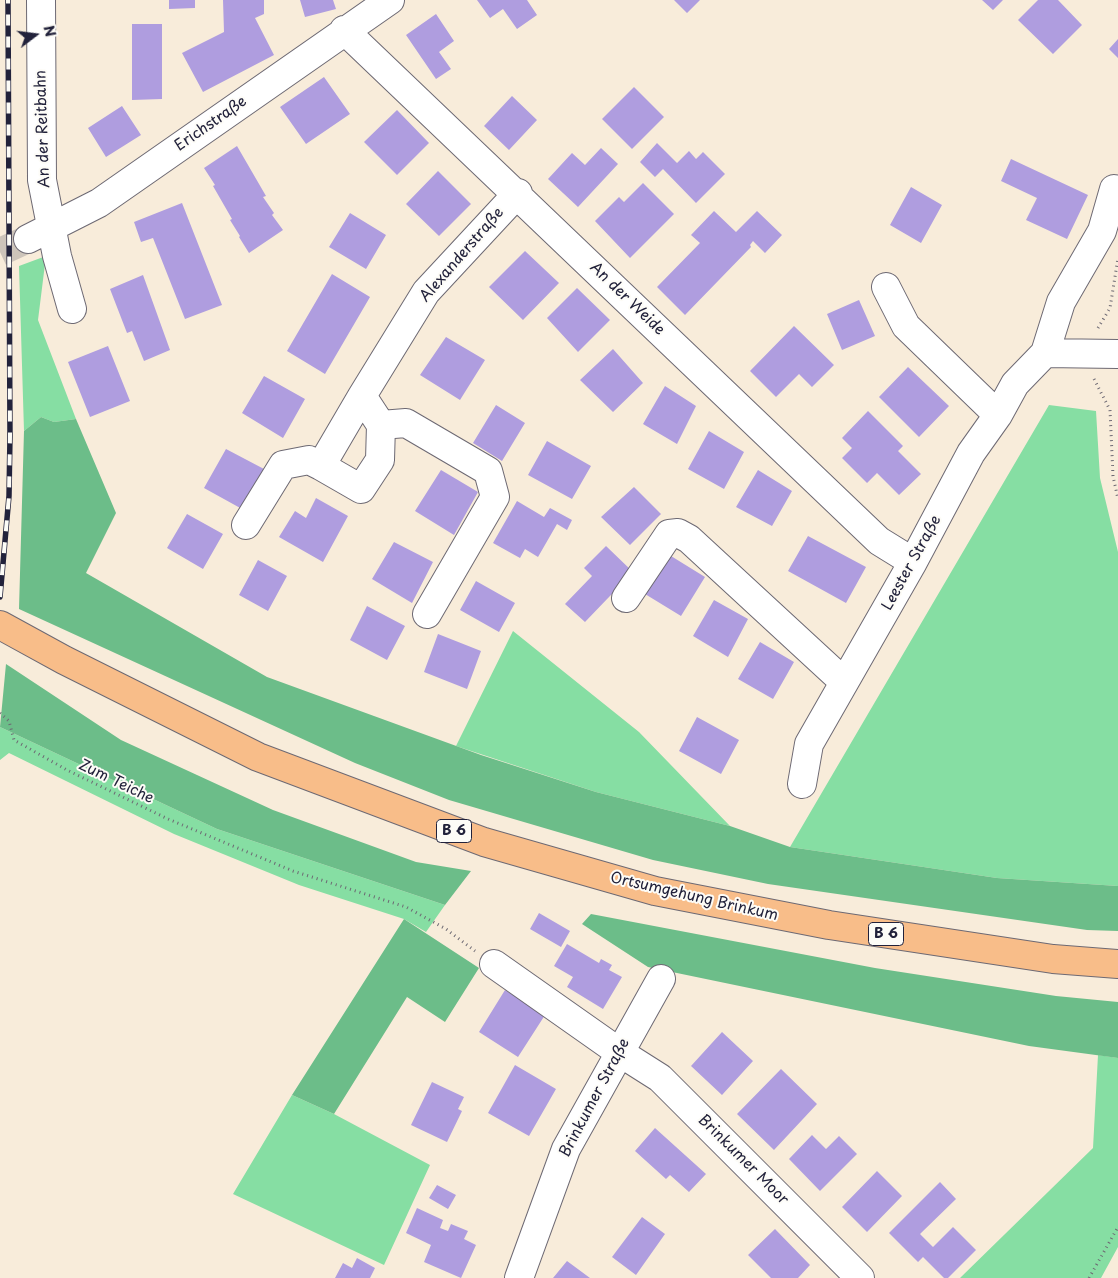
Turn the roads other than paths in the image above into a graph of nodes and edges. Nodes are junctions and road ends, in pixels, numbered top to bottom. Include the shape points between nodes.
1 (41, 0) edge
2 (390, 0) edge
3 (344, 30) junction
4 (1114, 189) dead end
5 (518, 193) junction
6 (52, 228) junction
7 (28, 240) tunnel mouth
8 (886, 287) dead end
9 (72, 309) dead end
10 (1045, 353) junction
11 (1106, 353) edge
12 (362, 396) junction
13 (998, 415) junction
14 (381, 425) junction
15 (321, 466) junction
16 (246, 525) dead end
17 (913, 562) junction
18 (626, 598) dead end
19 (427, 614) dead end
20 (0, 625) edge
21 (844, 682) junction
22 (802, 784) dead end
23 (494, 964) road end
24 (1118, 964) edge
25 (662, 979) dead end
26 (619, 1052) junction
27 (519, 1278) edge
28 (860, 1278) edge

1 - 6 street, An der Reitbahn via 42,180
2 - 3 street, Erichstraße
3 - 5 street, An der Weide
3 - 6 street, Erichstraße via 99,203
4 - 10 street, Leester Straße via 1102,231 1061,302
5 - 12 street, Alexanderstraße via 426,292
5 - 17 street, An der Weide via 879,541
6 - 7 street, Erichstraße
6 - 9 street, An der Reitbahn
8 - 13 street via 906,326
10 - 11 street
10 - 13 street, Leester Straße via 1015,384
12 - 14 street
12 - 15 street, Alexanderstraße
13 - 17 street, Leester Straße via 971,453
14 - 15 street via 380,460 361,489
14 - 19 street via 406,423 488,471 495,497
15 - 16 street via 308,460 283,465
17 - 21 street, Leester Straße
18 - 21 street via 669,534 678,533 689,539
20 - 24 highway, Ortsumgehung Brinkum / B 6 via 258,757 484,842 655,891 829,925 1053,959
21 - 22 street, Leester Straße via 808,744
23 - 26 street, Brinkumer Moor
25 - 26 street, Brinkumer Straße
26 - 27 street, Brinkumer Straße via 566,1149
26 - 28 street, Brinkumer Moor via 660,1078

